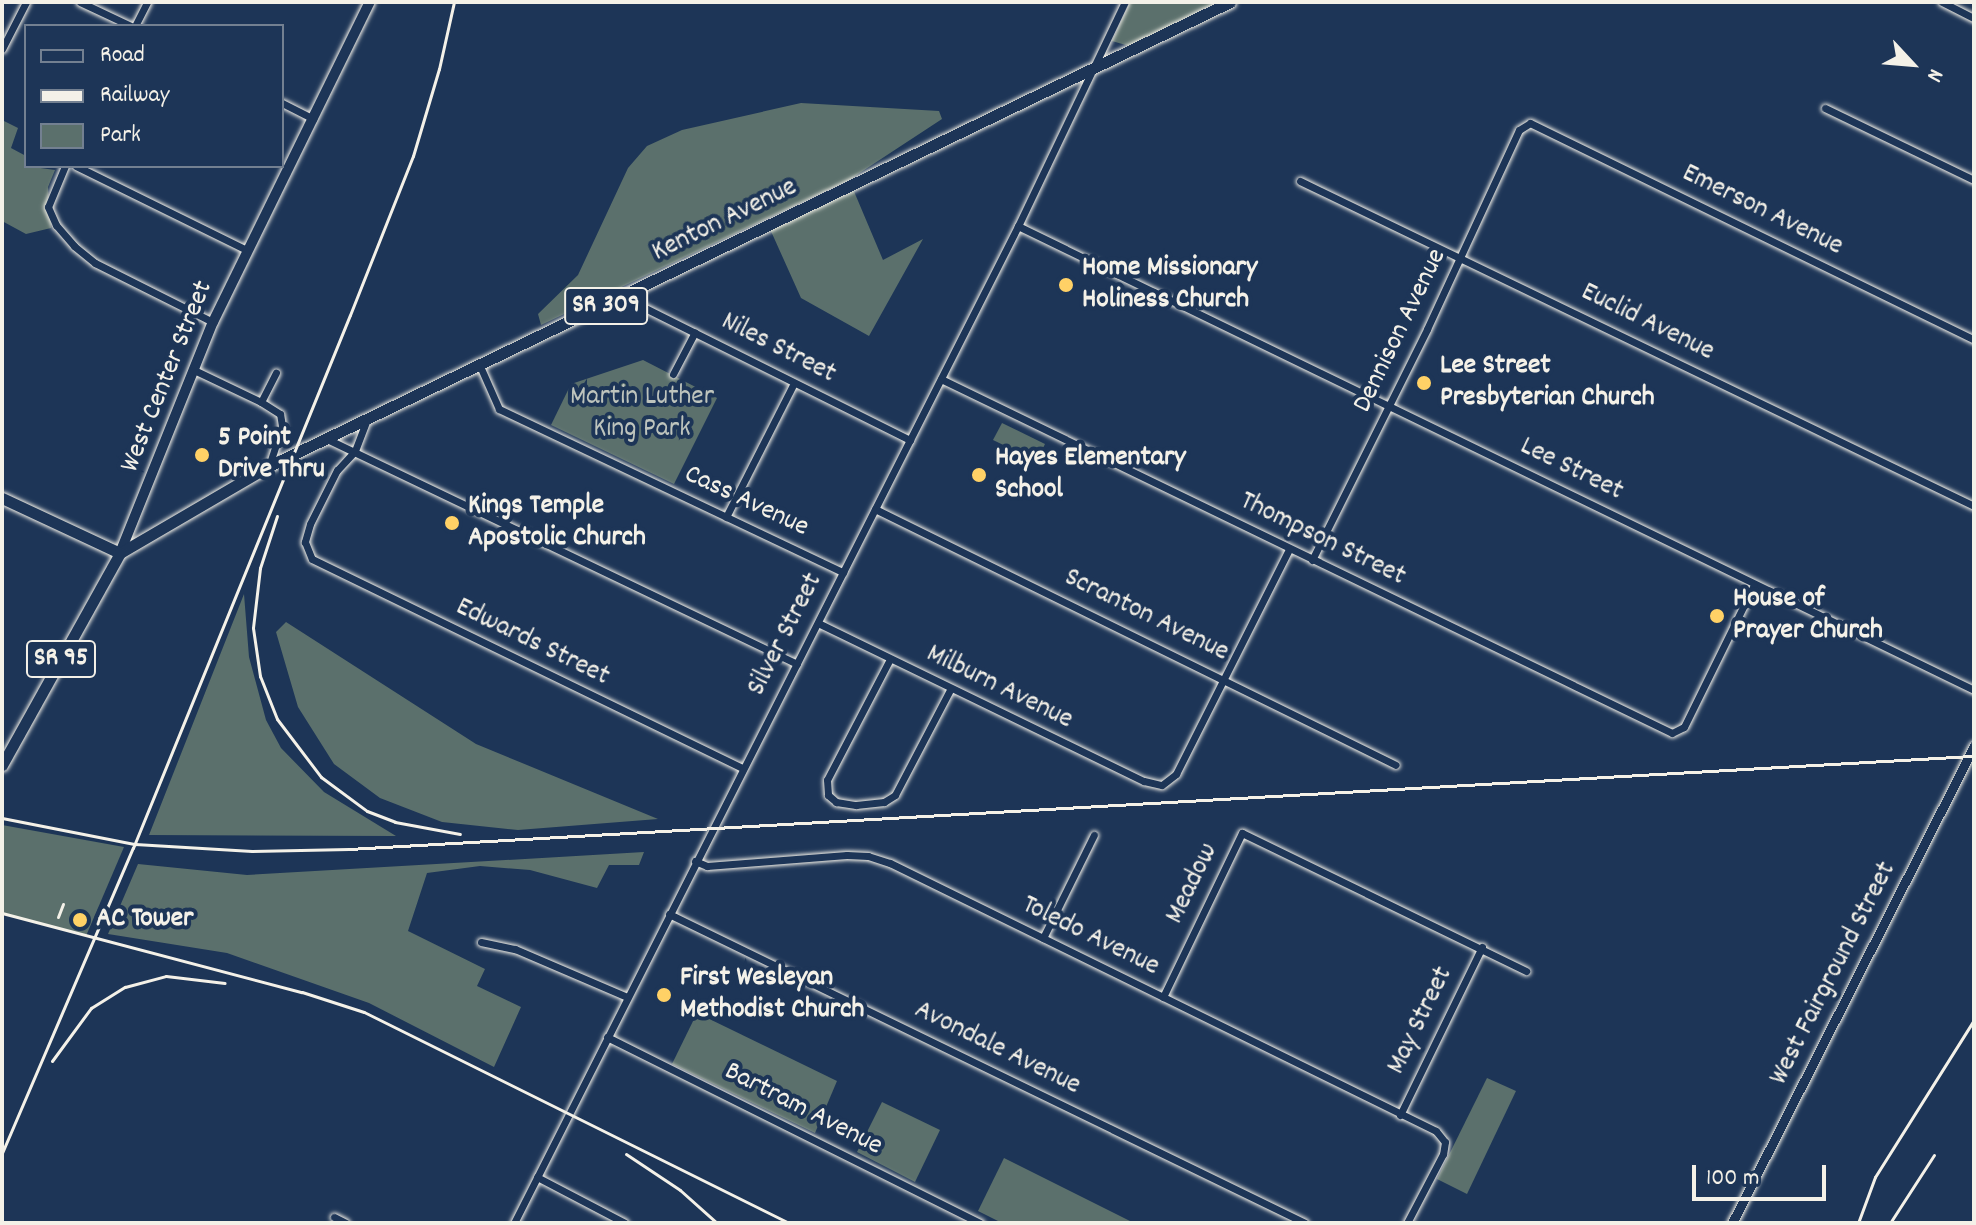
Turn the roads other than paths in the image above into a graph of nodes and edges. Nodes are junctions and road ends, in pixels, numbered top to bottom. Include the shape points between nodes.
1 (26, 2) edge
2 (80, 2) edge
3 (147, 2) edge
4 (370, 2) edge
5 (1125, 2) edge
6 (1230, 2) edge
7 (1942, 2) edge
8 (1974, 18) edge
9 (129, 24) edge
10 (134, 24) edge
11 (2, 49) edge
12 (1096, 67) junction
13 (284, 104) edge
14 (1825, 108) dead end
15 (313, 119) junction
16 (1530, 123) joint
17 (64, 168) edge
18 (80, 168) edge
19 (1974, 180) edge
20 (1300, 181) dead end
21 (1018, 226) junction
22 (247, 250) junction
23 (1462, 257) junction
24 (629, 295) junction
25 (213, 322) junction
26 (695, 332) junction
27 (1974, 340) edge
28 (480, 366) junction
29 (194, 370) junction
30 (276, 373) dead end
31 (673, 374) dead end
32 (941, 379) junction
33 (794, 383) junction
34 (261, 402) junction
35 (1390, 405) junction
36 (366, 422) junction
37 (327, 439) junction
38 (910, 440) junction
39 (355, 451) junction
40 (269, 466) junction
41 (2, 498) edge
42 (1974, 506) edge
43 (875, 509) junction
44 (726, 517) junction
45 (1289, 549) junction
46 (120, 553) junction
47 (1312, 560) junction
48 (843, 572) junction
49 (1754, 585) junction
50 (818, 623) junction
51 (890, 659) junction
52 (797, 664) junction
53 (1222, 677) junction
54 (950, 690) junction
55 (1974, 690) edge
56 (1974, 746) edge
57 (2, 765) edge
58 (1396, 765) dead end
59 (742, 768) junction
60 (1094, 835) dead end
61 (695, 861) junction
62 (669, 914) junction
63 (1043, 938) junction
64 (481, 942) dead end
65 (1482, 947) junction
66 (1526, 971) dead end
67 (627, 997) junction
68 (1163, 997) junction
69 (607, 1037) junction
70 (1400, 1115) junction
71 (537, 1177) junction
72 (334, 1217) dead end
73 (346, 1223) edge
74 (514, 1223) edge
75 (625, 1223) edge
76 (980, 1223) edge
77 (1305, 1223) edge
78 (1407, 1223) edge
79 (1732, 1223) edge

1 - 11 street
2 - 9 street
3 - 10 street
4 - 15 main road, West Center Street / SR 95
5 - 12 street, Silver Street
6 - 12 main road, SR 309
7 - 8 street
12 - 21 street, Silver Street
12 - 24 main road, Kenton Avenue / SR 309
13 - 15 street
14 - 19 street
15 - 22 main road, West Center Street / SR 95
16 - 23 street, Dennison Avenue via 1519,130
16 - 27 street, Emerson Avenue
17 - 25 street via 48,207 74,246 95,263
18 - 22 street
20 - 23 street, Euclid Avenue
21 - 32 street, Silver Street
21 - 35 street, Lee Street
22 - 25 main road, West Center Street / SR 95
23 - 35 street, Dennison Avenue
23 - 42 street, Euclid Avenue
24 - 26 street, Niles Street
24 - 28 main road, Kenton Avenue / SR 309
25 - 29 main road, West Center Street / SR 95
26 - 31 street
26 - 33 street, Niles Street
28 - 36 main road, Kenton Avenue / SR 309
28 - 44 street, Cass Avenue via 499,409
29 - 34 street
29 - 46 main road, West Center Street / SR 95
30 - 34 street
32 - 38 street, Silver Street
32 - 45 street, Thompson Street
33 - 38 street, Niles Street
33 - 44 street
34 - 40 street via 280,414 282,426
35 - 47 street, Dennison Avenue
35 - 49 street, Lee Street
36 - 37 main road, Kenton Avenue / SR 309
36 - 39 street
37 - 39 street
37 - 40 main road, Kenton Avenue / SR 309
38 - 43 street, Silver Street
39 - 52 street
39 - 59 street, Edwards Street via 337,470 310,524 306,553 317,563
40 - 46 main road, Kenton Avenue / SR 309
41 - 46 main road
43 - 48 street, Silver Street
43 - 53 street, Scranton Avenue
44 - 48 street, Cass Avenue
45 - 47 street, Thompson Street
45 - 53 street
46 - 57 main road, West Center Street / SR 95
47 - 49 street, Thompson Street via 1672,733 1684,727
48 - 50 street, Silver Street
49 - 55 street, Lee Street
50 - 51 street, Milburn Avenue
50 - 52 street, Silver Street
51 - 54 street, Milburn Avenue
51 - 54 street via 827,780 828,795 836,802 884,802 895,795
52 - 59 street, Silver Street
53 - 54 street, Milburn Avenue via 1176,774 1162,785
53 - 58 street, Scranton Avenue
56 - 79 street, West Fairground Street
59 - 61 street, Silver Street
60 - 63 street
61 - 62 street, Silver Street
61 - 63 street, Toledo Avenue via 707,866 868,856
62 - 67 street, Silver Street
62 - 77 street, Avondale Avenue
63 - 68 street, Toledo Avenue
64 - 67 street via 529,954
65 - 66 street
65 - 68 street, Meadow via 1242,833
65 - 70 street, May Street
67 - 69 street, Silver Street
68 - 70 street, Toledo Avenue
69 - 71 street, Silver Street
69 - 76 street, Bartram Avenue
70 - 78 street, Toledo Avenue via 1436,1131 1445,1142
71 - 74 street, Silver Street
71 - 75 street
72 - 73 street

